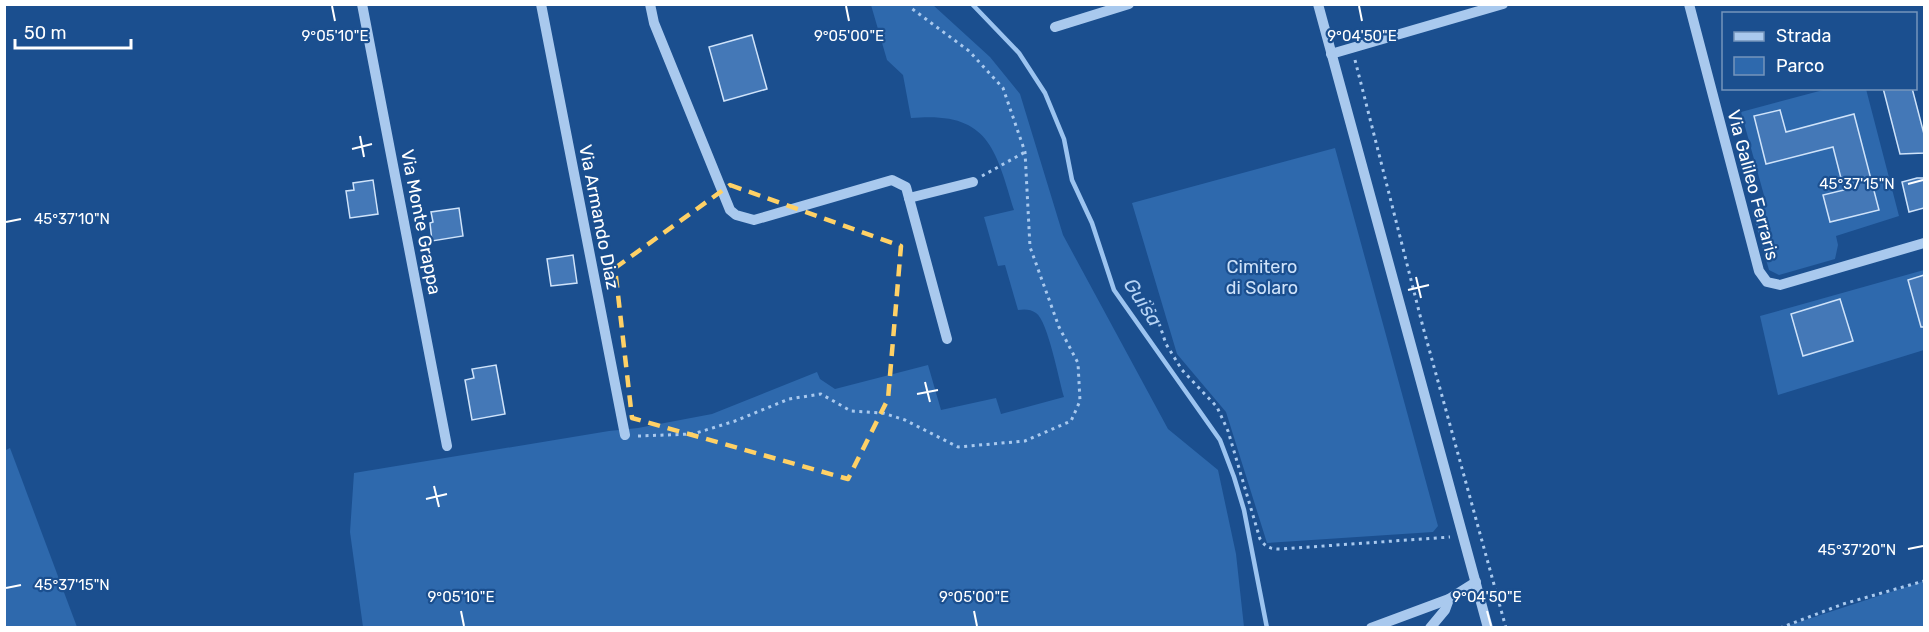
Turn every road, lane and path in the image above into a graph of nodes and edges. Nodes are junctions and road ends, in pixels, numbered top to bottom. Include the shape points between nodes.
1 (362, 4) edge
2 (541, 4) edge
3 (650, 4) edge
4 (1129, 4) edge
5 (1318, 4) edge
6 (1503, 4) edge
7 (1689, 4) edge
8 (1054, 27) dead end
9 (1350, 48) junction
10 (1331, 54) junction
11 (1025, 152) dead end
12 (973, 182) joint
13 (909, 198) junction
14 (1924, 243) edge
15 (1152, 302) dead end
16 (947, 339) dead end
17 (625, 435) dead end
18 (447, 446) dead end
19 (1463, 536) junction
20 (1924, 581) edge
21 (1476, 582) junction
22 (1449, 599) junction
23 (1371, 627) edge
24 (1430, 627) edge
25 (1488, 627) edge
26 (1506, 627) edge
27 (1779, 627) edge

1 - 18 street, Via Monte Grappa
2 - 17 street, Via Armando Diaz
3 - 13 street via 654,23 714,172 736,216 754,220 891,180 906,187
4 - 8 street
5 - 10 street
6 - 9 street
7 - 14 street, Via Galileo Ferraris via 1759,271 1767,282 1780,285
9 - 10 street
9 - 26 path
10 - 19 street
11 - 12 path
12 - 13 street
13 - 16 street
15 - 19 path via 1166,344 1182,370 1217,407 1264,546 1281,549
19 - 21 street
20 - 27 path
21 - 22 street
21 - 25 street
22 - 23 street
22 - 24 street

